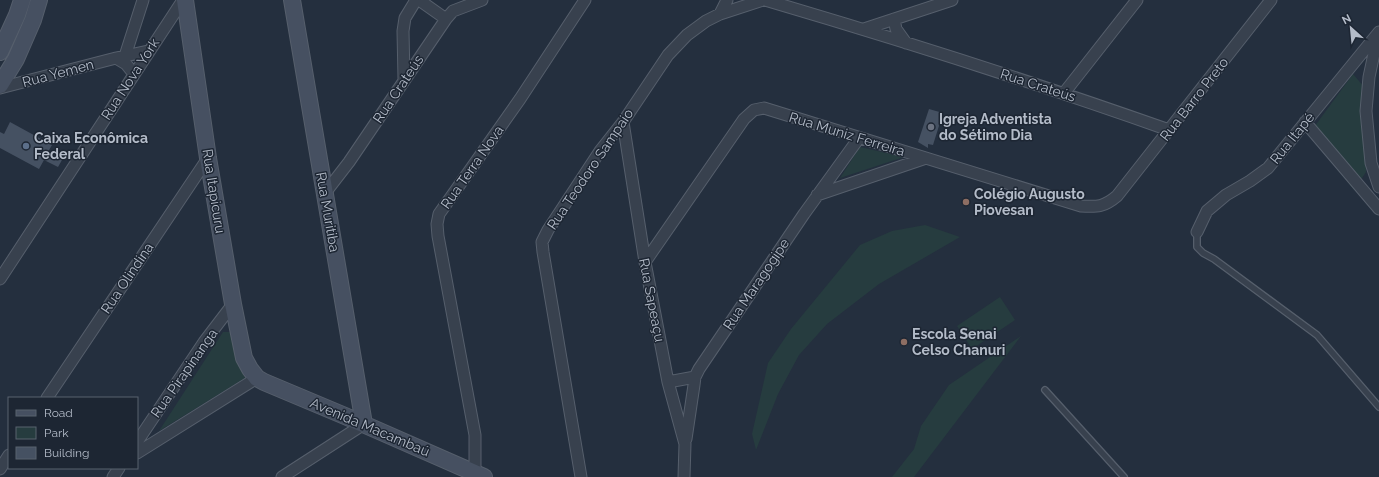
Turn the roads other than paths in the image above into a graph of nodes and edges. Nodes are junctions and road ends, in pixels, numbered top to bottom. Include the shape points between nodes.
1 (22, 0) edge
2 (39, 0) edge
3 (143, 0) edge
4 (184, 0) edge
5 (292, 0) edge
6 (418, 0) edge
7 (482, 0) edge
8 (585, 0) edge
9 (727, 0) edge
10 (764, 0) edge
11 (952, 0) edge
12 (1138, 0) edge
13 (1271, 0) edge
14 (720, 14) junction
15 (446, 19) junction
16 (894, 19) junction
17 (864, 29) junction
18 (1379, 32) edge
19 (906, 43) junction
20 (1, 46) edge
21 (148, 51) junction
22 (120, 57) junction
23 (134, 74) junction
24 (404, 79) junction
25 (0, 86) edge
26 (1064, 93) junction
27 (623, 122) junction
28 (1305, 122) junction
29 (1170, 130) junction
30 (859, 138) junction
31 (208, 158) junction
32 (926, 158) junction
33 (1379, 187) edge
34 (326, 193) junction
35 (817, 195) junction
36 (1117, 196) joint
37 (1379, 209) edge
38 (1197, 232) joint
39 (644, 262) junction
40 (0, 279) edge
41 (233, 304) junction
42 (695, 376) junction
43 (257, 378) junction
44 (668, 382) junction
45 (1045, 390) dead end
46 (48, 397) edge
47 (1379, 407) edge
48 (364, 424) junction
49 (138, 441) edge
50 (685, 444) junction
51 (138, 452) edge
52 (8, 457) edge
53 (0, 469) edge
54 (476, 476) edge
55 (282, 477) edge
56 (581, 477) edge
57 (684, 477) edge
58 (1124, 477) edge

1 - 20 street
2 - 25 street via 16,59
3 - 22 street
4 - 21 street, Rua Nova York
4 - 31 street, Rua Itapicuru
5 - 34 street, Rua Muritiba
6 - 15 street
6 - 24 street via 405,18
7 - 15 street, Rua Crateús via 453,11
8 - 54 street, Rua Terra Nova via 520,100 439,214 439,243 475,435
9 - 14 street
10 - 14 street, Rua Teodoro Sampaio
10 - 17 street, Rua Crateús
11 - 16 street
12 - 26 street
13 - 29 street, Rua Barro Preto
14 - 27 street, Rua Teodoro Sampaio via 687,35 668,55
15 - 24 street, Rua Crateús
16 - 17 street
16 - 19 street via 896,29
17 - 19 street, Rua Crateús
18 - 28 street, Rua Itapé
18 - 33 street via 1369,77 1366,111 1371,163
19 - 26 street, Rua Crateús
21 - 22 street, Rua Yemen
21 - 23 street, Rua Nova York
22 - 23 street
22 - 25 street, Rua Yemen
23 - 40 street, Rua Nova York
24 - 34 street, Rua Crateús
26 - 29 street, Rua Crateús
27 - 39 street, Rua Sapeaçu
27 - 56 street, Rua Teodoro Sampaio via 600,151 542,242
28 - 37 street
28 - 38 street, Rua Itapé via 1268,168 1226,195 1207,211
29 - 36 street, Rua Barro Preto
30 - 32 street, Rua Muniz Ferreira
30 - 35 street, Rua Maragogipe
30 - 39 street, Rua Muniz Ferreira via 764,108 754,110 744,119
31 - 41 street, Rua Itapicuru
31 - 46 street, Rua Olindina
32 - 35 street
32 - 36 street, Rua Muniz Ferreira via 1082,206 1097,207 1107,204
34 - 48 street, Rua Muritiba
35 - 42 street, Rua Maragogipe
38 - 47 lane via 1197,247 1203,253 1318,335
39 - 44 street, Rua Sapeaçu
41 - 43 street, Rua Itapicuru via 244,358
41 - 49 street, Rua Pirapinanga via 204,342
42 - 44 street
42 - 50 street, Rua Maragogipe
43 - 48 street, Avenida Macambaú
43 - 51 street
44 - 50 street, Rua Sapeaçu
45 - 58 lane
48 - 54 street, Avenida Macambaú
48 - 55 street
50 - 57 street, Rua Sapeaçu
52 - 53 street

